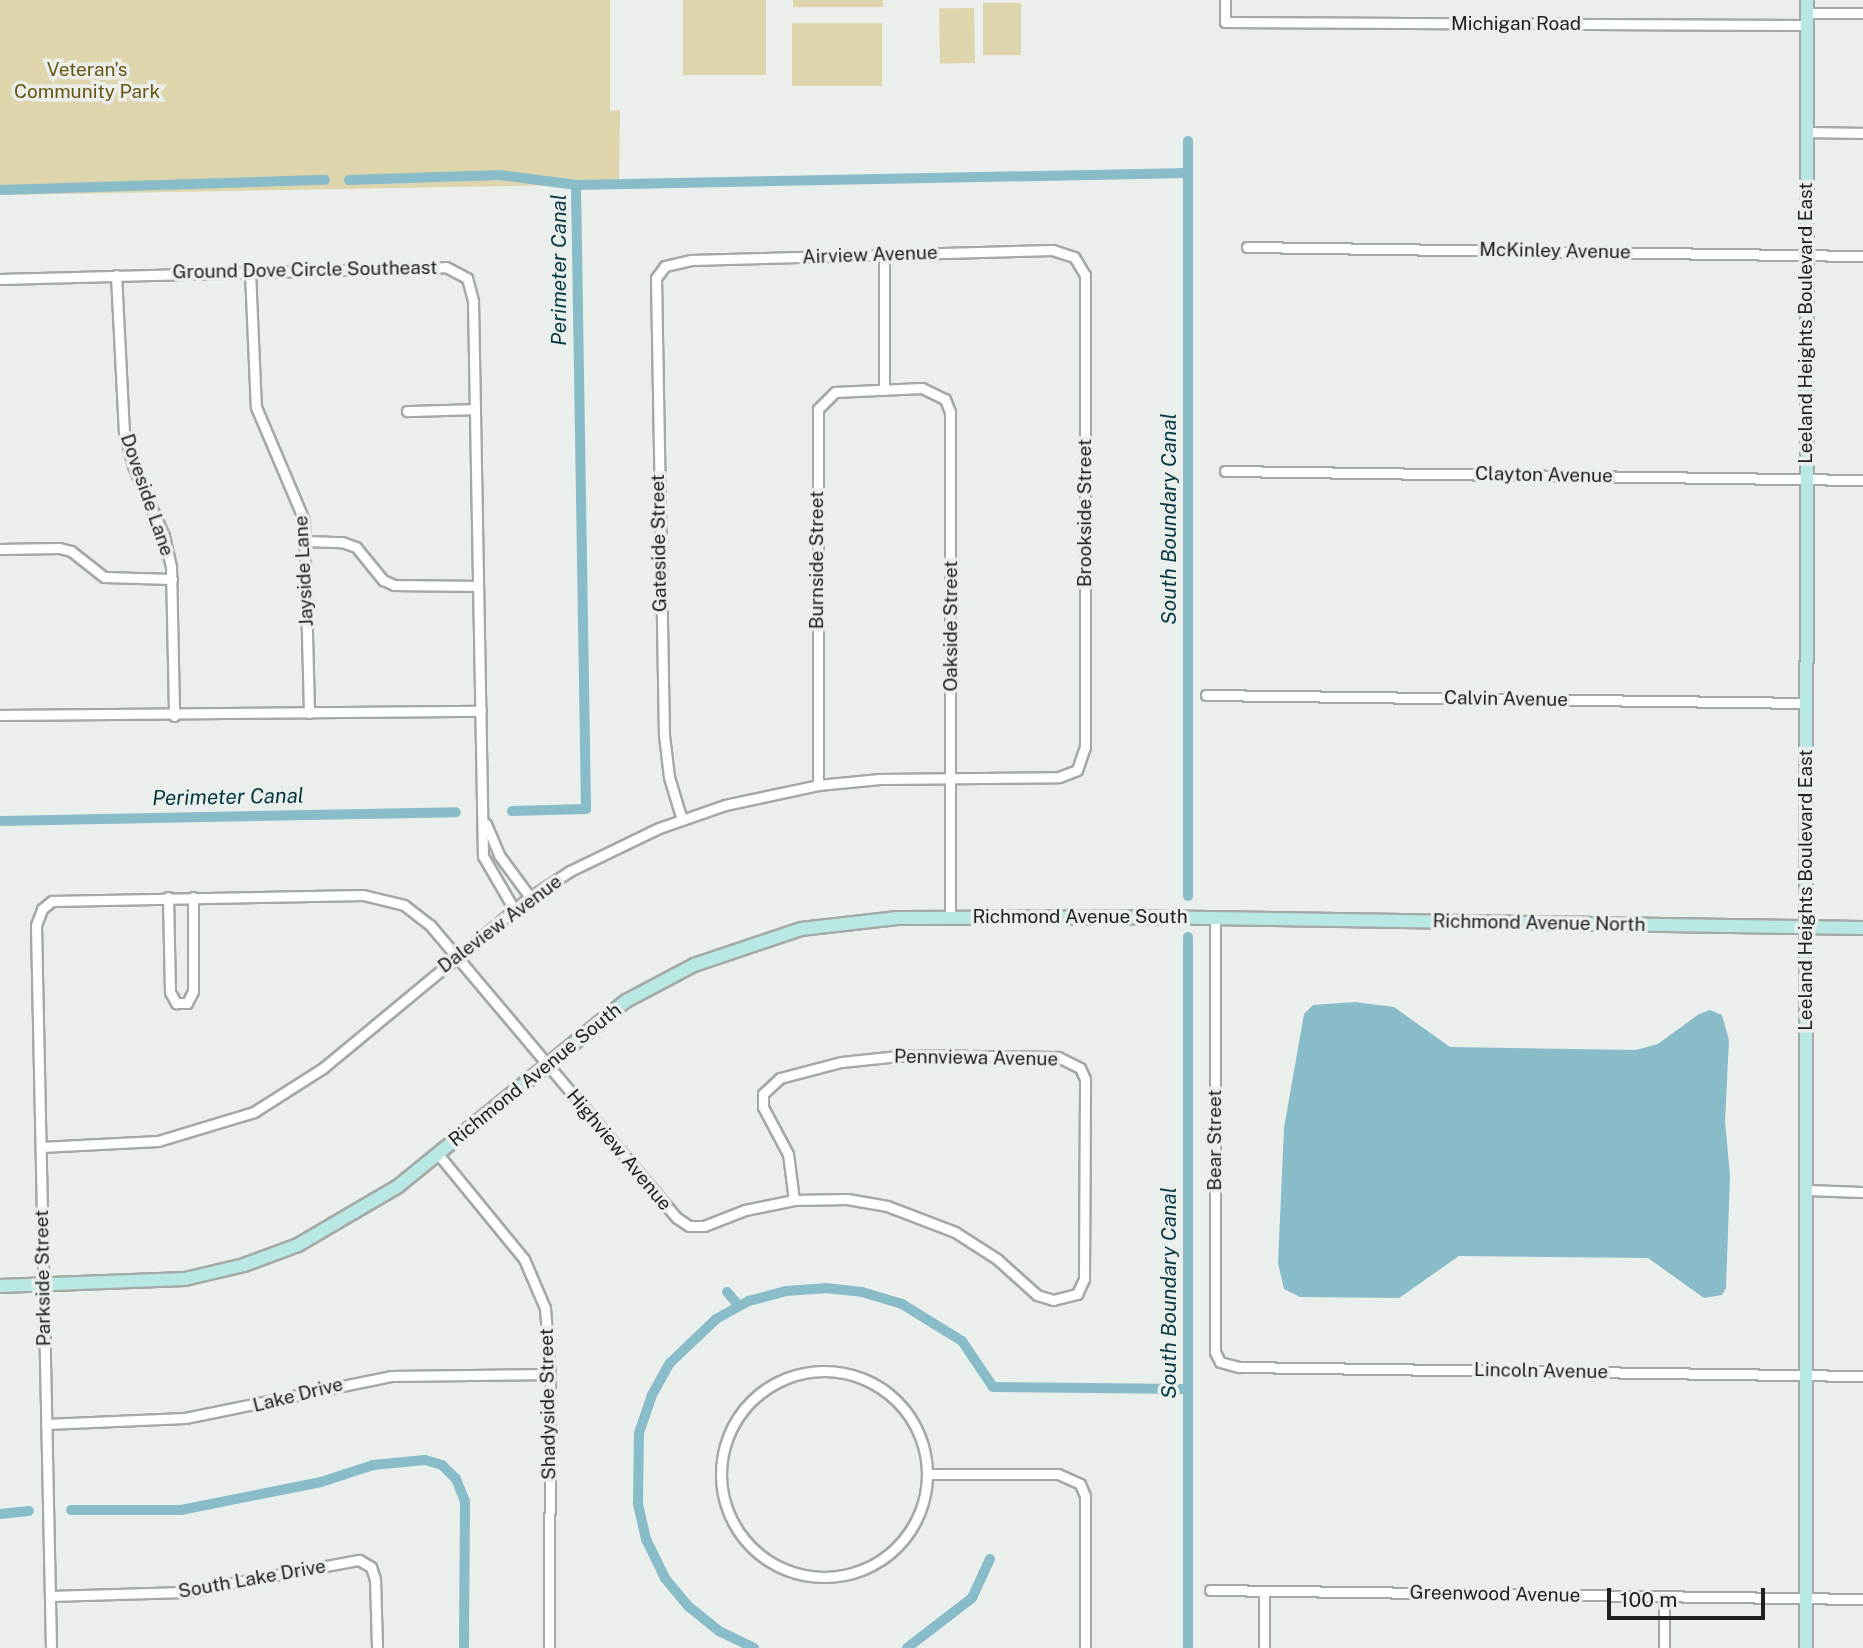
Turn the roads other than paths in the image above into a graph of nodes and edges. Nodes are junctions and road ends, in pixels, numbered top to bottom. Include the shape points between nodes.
1 (1225, 0) edge
2 (1807, 13) edge
3 (1863, 13) edge
4 (1806, 132) junction
5 (1863, 133) edge
6 (1247, 247) dead end
7 (884, 255) junction
8 (1806, 255) junction
9 (1863, 256) edge
10 (1074, 257) joint
11 (665, 266) joint
12 (250, 272) junction
13 (116, 275) junction
14 (0, 279) edge
15 (884, 390) junction
16 (474, 408) junction
17 (407, 411) dead end
18 (1225, 471) dead end
19 (1806, 479) junction
20 (1863, 480) edge
21 (306, 541) junction
22 (0, 549) edge
23 (172, 579) junction
24 (478, 586) junction
25 (1206, 695) dead end
26 (1806, 703) junction
27 (481, 711) junction
28 (309, 713) junction
29 (0, 715) edge
30 (174, 716) junction
31 (1077, 770) joint
32 (951, 778) junction
33 (818, 785) junction
34 (483, 815) junction
35 (681, 820) junction
36 (167, 897) junction
37 (193, 897) junction
38 (530, 897) junction
39 (42, 909) joint
40 (514, 909) junction
41 (950, 917) junction
42 (1214, 918) junction
43 (1806, 926) junction
44 (1863, 928) edge
45 (456, 956) junction
46 (545, 1063) junction
47 (41, 1147) junction
48 (438, 1154) junction
49 (1807, 1190) junction
50 (1863, 1192) edge
51 (794, 1200) junction
52 (43, 1285) junction
53 (0, 1286) edge
54 (1077, 1294) joint
55 (1220, 1362) joint
56 (550, 1374) junction
57 (1806, 1375) junction
58 (1863, 1376) edge
59 (46, 1424) junction
60 (927, 1474) junction
61 (1210, 1590) dead end
62 (1264, 1591) junction
63 (50, 1596) junction
64 (1664, 1597) junction
65 (1806, 1598) junction
66 (1863, 1599) edge
67 (51, 1648) edge
68 (377, 1648) edge
69 (549, 1648) edge
70 (1085, 1648) edge
71 (1264, 1648) edge
72 (1664, 1648) edge
73 (1806, 1648) edge

1 - 2 street, Michigan Road via 1225,22
2 - 3 street, Michigan Road
2 - 4 street, Leeland Heights Boulevard East
4 - 5 street
4 - 8 street, Leeland Heights Boulevard East
6 - 8 street, McKinley Avenue
7 - 10 street, Airview Avenue via 1052,250
7 - 11 street, Airview Avenue via 691,260
7 - 15 street
8 - 9 street, McKinley Avenue
8 - 19 street, Leeland Heights Boulevard East
10 - 31 street, Brookside Street via 1085,275 1085,747
11 - 35 street, Gateside Street via 656,278 655,309 662,696 665,758
12 - 13 street, Ground Dove Circle Southeast
12 - 16 street, Ground Dove Circle Southeast via 446,267 458,271 467,278 473,301
12 - 21 street, Jayside Lane via 256,407 300,505
13 - 14 street, Ground Dove Circle Southeast
13 - 23 street, Doveside Lane via 124,432 133,466 164,536
15 - 32 street, Oakside Street via 934,392 945,399 950,412
15 - 33 street, Burnside Street via 835,392 818,409
16 - 17 street
16 - 24 street, Ground Dove Circle Southeast
18 - 19 street, Clayton Avenue
19 - 20 street, Clayton Avenue
19 - 26 street, Leeland Heights Boulevard East
21 - 24 street via 356,547 383,580 394,585
21 - 28 street, Jayside Lane
22 - 23 street via 59,548 71,551 104,577
23 - 30 street, Doveside Lane
24 - 27 street, Ground Dove Circle Southeast
25 - 26 street, Calvin Avenue
26 - 43 street, Leeland Heights Boulevard East
27 - 28 street
27 - 34 street, Ground Dove Circle Southeast
28 - 30 street
29 - 30 street
31 - 32 street, Daleview Avenue via 1059,778
32 - 33 street, Daleview Avenue
32 - 41 street, Oakside Street
33 - 35 street, Daleview Avenue via 749,799
34 - 38 street via 499,855
34 - 40 street, Ground Dove Circle Southeast via 483,856
35 - 38 street, Daleview Avenue via 625,843
36 - 37 street, Highview Avenue
36 - 37 street via 170,992 176,1003 187,1003 193,991
36 - 39 street, Highview Avenue via 64,898
37 - 45 street, Highview Avenue via 363,895 390,899 415,912
38 - 40 street, Daleview Avenue
39 - 47 street, Parkside Street via 36,925
40 - 45 street, Daleview Avenue
41 - 42 street, Richmond Avenue South
41 - 46 street, Richmond Avenue South via 832,924 730,950 626,1001
42 - 43 street, Richmond Avenue North
42 - 55 street, Bear Street via 1215,1352
43 - 44 street, Richmond Avenue North
43 - 49 street, Leeland Heights Boulevard East
45 - 46 street, Highview Avenue
45 - 47 street, Daleview Avenue via 323,1068 254,1112 158,1141
46 - 48 street, Richmond Avenue South
46 - 51 street, Highview Avenue via 689,1226 704,1226 744,1210
47 - 52 street, Parkside Street
48 - 52 street, Richmond Avenue South via 366,1209 262,1259 167,1281
48 - 56 street, Shadyside Street via 508,1236 531,1271 545,1308
49 - 50 street
49 - 57 street, Leeland Heights Boulevard East
51 - 54 street, Highview Avenue via 848,1199 909,1211 968,1239 1037,1295 1052,1300
51 - 54 street, Pennviewa Avenue via 788,1154 763,1107 763,1094 780,1078 841,1062 908,1055 1071,1060 1085,1079 1085,1266
52 - 53 street, Richmond Avenue South
52 - 59 street, Parkside Street
55 - 57 street, Lincoln Avenue via 1239,1367
56 - 59 street, Lake Drive via 391,1376 198,1417
56 - 69 street, Shadyside Street
57 - 58 street, Lincoln Avenue
57 - 65 street, Leeland Heights Boulevard East
59 - 63 street, Parkside Street
60 - 60 street via 915,1427 895,1399 856,1376 819,1371 785,1378 754,1398 725,1445 722,1478 732,1520 754,1549 789,1571 821,1577 852,1573 890,1553 918,1516
60 - 70 street via 1069,1476 1080,1484 1085,1496
61 - 62 street, Greenwood Avenue
62 - 64 street, Greenwood Avenue
62 - 71 street
63 - 67 street, Parkside Street
63 - 68 street, South Lake Drive via 184,1592 359,1560 370,1567 375,1579
64 - 65 street, Greenwood Avenue
64 - 72 street
65 - 66 street, Greenwood Avenue
65 - 73 street, Leeland Heights Boulevard East

